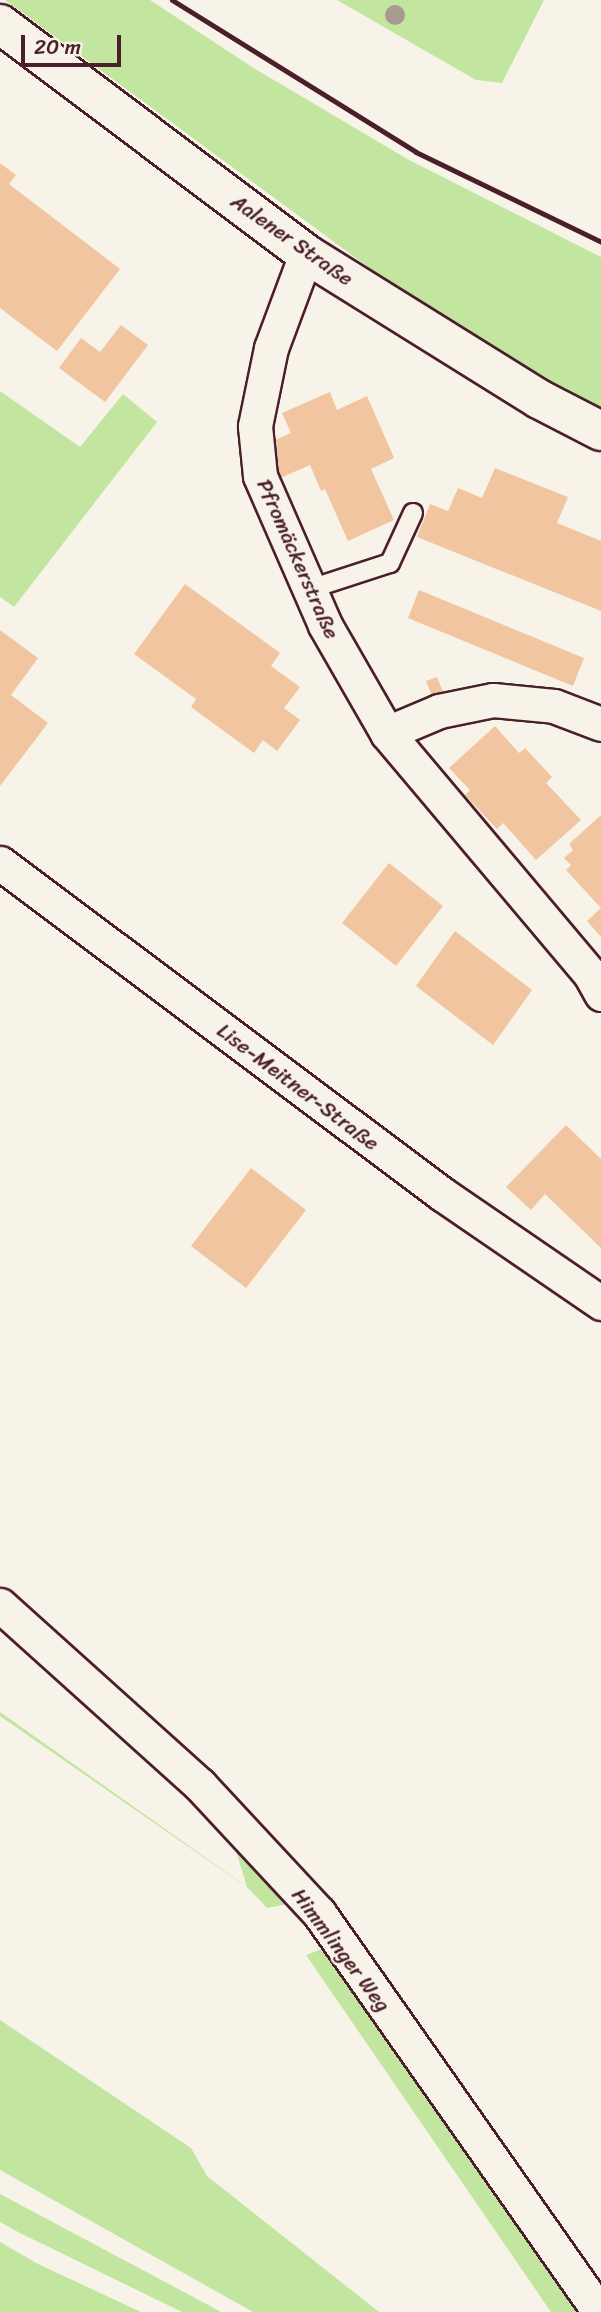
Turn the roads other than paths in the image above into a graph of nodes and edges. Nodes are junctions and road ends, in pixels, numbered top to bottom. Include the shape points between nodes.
1 (0, 23) edge
2 (306, 254) junction
3 (601, 431) edge
4 (413, 513) dead end
5 (310, 589) junction
6 (601, 724) edge
7 (387, 733) junction
8 (0, 863) edge
9 (597, 981) edge
10 (601, 1303) edge
11 (0, 1605) edge
12 (599, 2312) edge

1 - 2 street, Aalener Straße
2 - 3 street, Aalener Straße via 539,399
2 - 5 street, Pfromäckerstraße via 271,348 255,426 260,476
4 - 5 lane via 390,563
5 - 7 street, Pfromäckerstraße via 325,625
6 - 7 street via 554,706 493,700 439,711
7 - 9 street, Pfromäckerstraße
8 - 10 street, Lise-Meitner-Straße via 420,1178
11 - 12 street, Himmlinger Weg via 200,1785 318,1913

